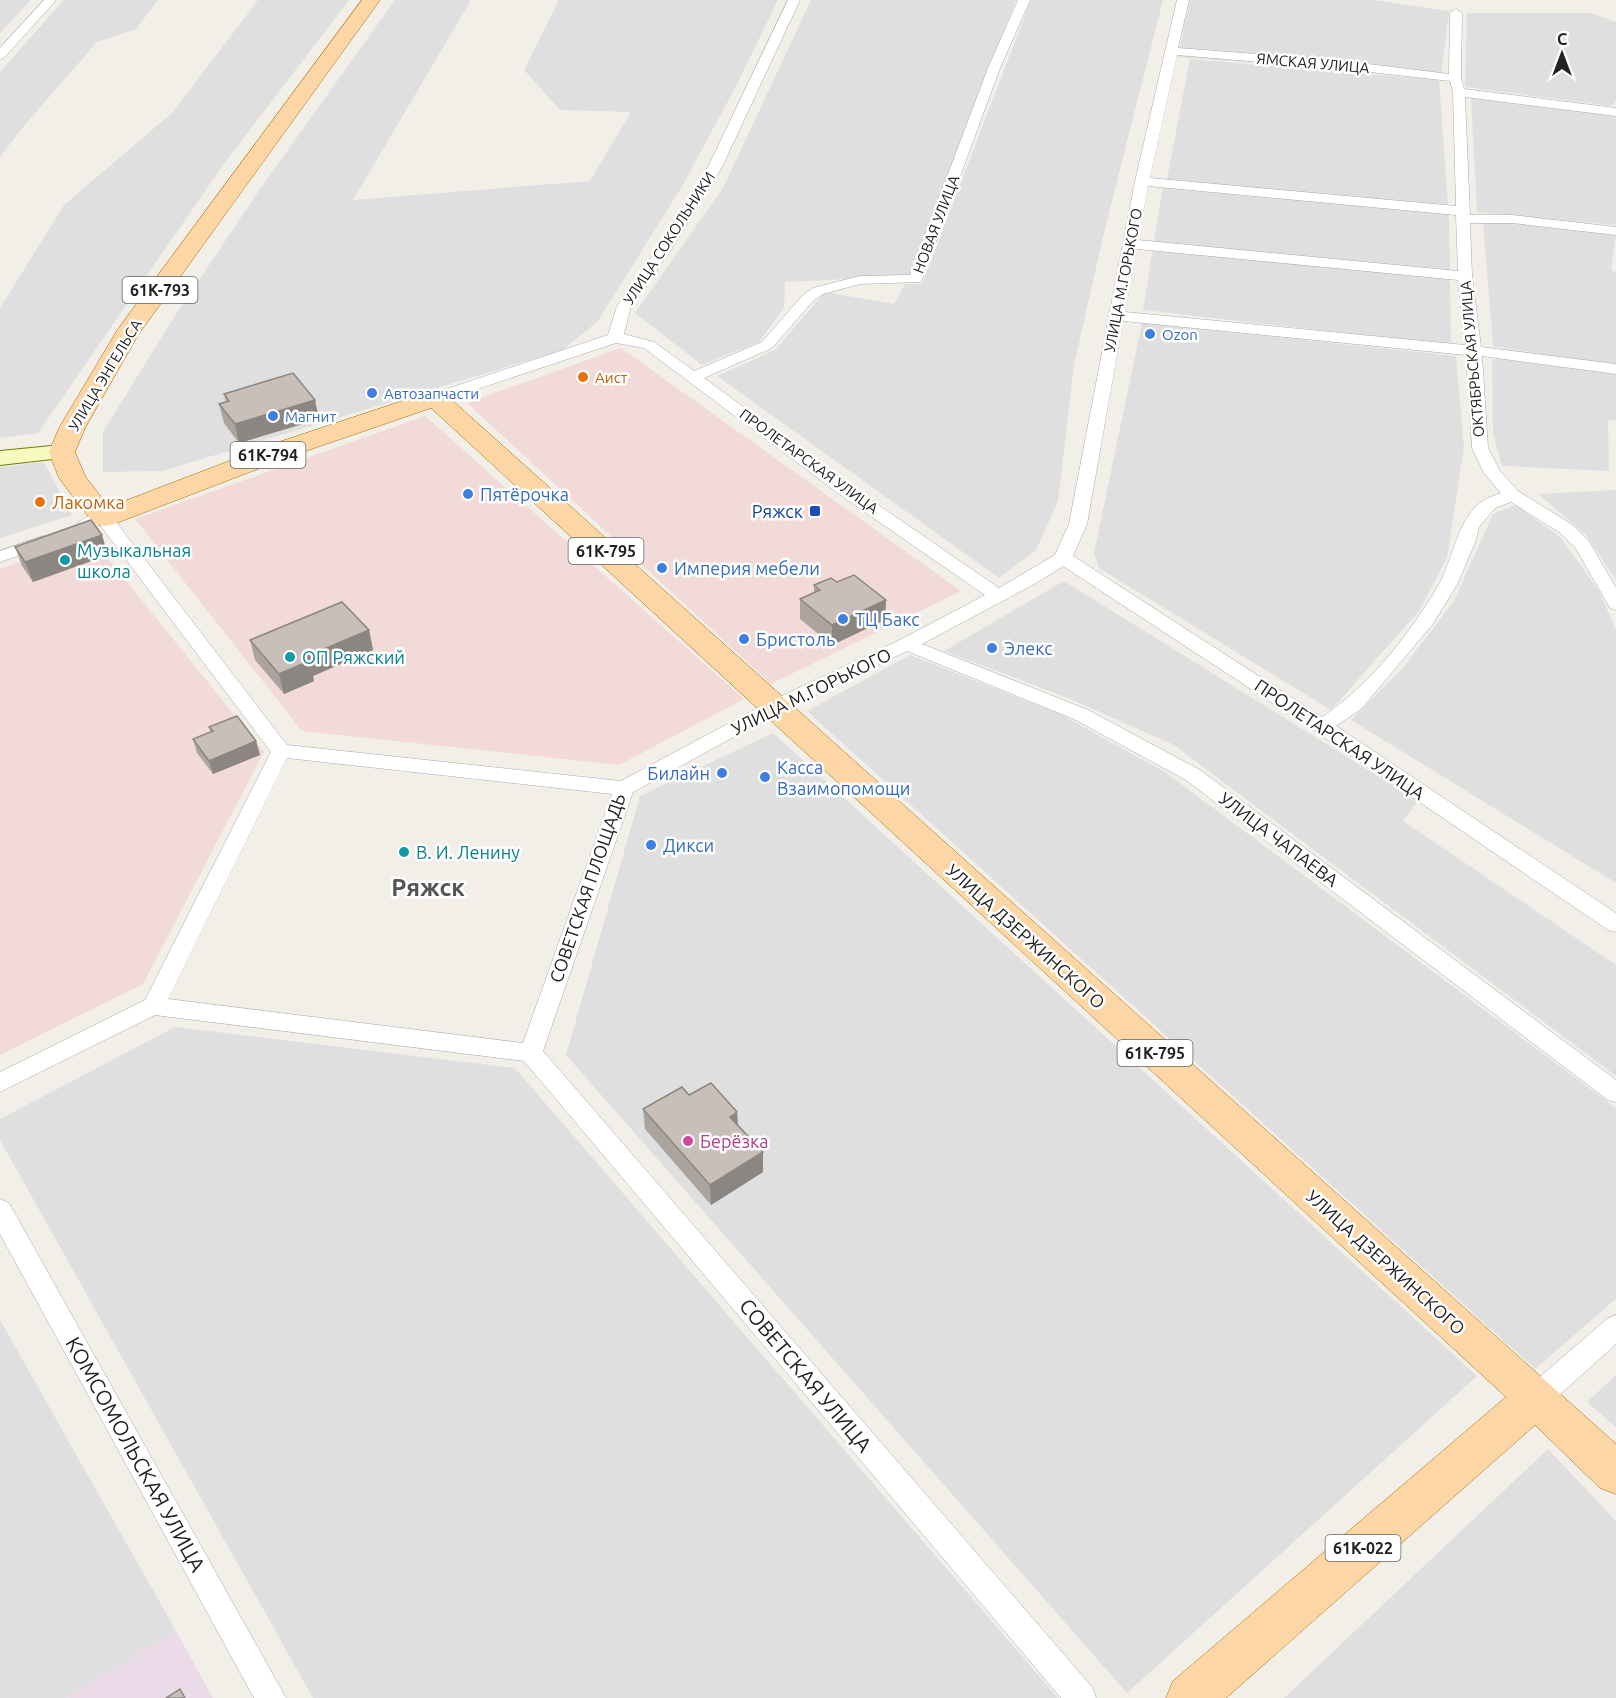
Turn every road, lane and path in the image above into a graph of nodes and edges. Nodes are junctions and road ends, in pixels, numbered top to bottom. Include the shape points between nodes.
1 (50, 0) edge
2 (371, 0) edge
3 (794, 0) edge
4 (1024, 0) edge
5 (1183, 0) edge
6 (1456, 13) dead end
7 (1172, 51) junction
8 (0, 55) edge
9 (1457, 85) junction
10 (1616, 112) edge
11 (1142, 181) junction
12 (1463, 215) junction
13 (1616, 231) edge
14 (1130, 244) junction
15 (1465, 276) junction
16 (1115, 316) junction
17 (615, 338) junction
18 (1474, 352) junction
19 (1616, 369) edge
20 (693, 377) junction
21 (435, 399) junction
22 (62, 452) junction
23 (0, 458) edge
24 (1512, 495) junction
25 (104, 518) junction
26 (0, 557) edge
27 (1063, 558) junction
28 (998, 596) junction
29 (1616, 604) edge
30 (907, 644) junction
31 (774, 707) junction
32 (1322, 726) junction
33 (281, 751) junction
34 (624, 788) junction
35 (1616, 924) edge
36 (153, 1006) junction
37 (531, 1053) junction
38 (0, 1083) edge
39 (1616, 1093) edge
40 (0, 1210) edge
41 (1616, 1327) edge
42 (1536, 1398) junction
43 (1616, 1473) edge
44 (271, 1698) edge
45 (1081, 1698) edge
46 (1190, 1698) edge

1 - 8 street
2 - 22 main road, УЛИЦА ЭНГЕЛЬСА / 61К-793 via 127,334
3 - 17 street, УЛИЦА СОКОЛЬНИКИ via 715,167 624,306
4 - 20 street, НОВАЯ УЛИЦА via 994,68 916,279 860,280 818,291 767,345
5 - 7 street, УЛИЦА М.ГОРЬКОГО
6 - 9 street, ОКТЯБРЬСКАЯ УЛИЦА
7 - 9 street, ЯМСКАЯ УЛИЦА via 1344,65
7 - 11 street, УЛИЦА М.ГОРЬКОГО
9 - 10 street, ЯМСКАЯ УЛИЦА
9 - 12 street, ОКТЯБРЬСКАЯ УЛИЦА
11 - 12 street
11 - 14 street, УЛИЦА М.ГОРЬКОГО
12 - 13 street
12 - 15 street, ОКТЯБРЬСКАЯ УЛИЦА
14 - 15 street
14 - 16 street, УЛИЦА М.ГОРЬКОГО
15 - 18 street, ОКТЯБРЬСКАЯ УЛИЦА
16 - 18 street
16 - 27 street, УЛИЦА М.ГОРЬКОГО via 1078,524
17 - 20 street, ПРОЛЕТАРСКАЯ УЛИЦА via 649,345
17 - 21 street
18 - 19 street
18 - 24 street, ОКТЯБРЬСКАЯ УЛИЦА via 1480,448 1492,473
20 - 28 street, ПРОЛЕТАРСКАЯ УЛИЦА via 852,495
21 - 25 main road, 61К-794 via 288,448
21 - 31 main road, УЛИЦА ДЗЕРЖИНСКОГО / 61К-795
22 - 23 main road
22 - 25 main road, УЛИЦА ЭНГЕЛЬСА via 72,478
24 - 29 street, ОКТЯБРЬСКАЯ УЛИЦА via 1565,528 1582,544
24 - 32 street via 1489,504 1470,526 1448,585 1379,678 1354,705
25 - 26 street
25 - 33 street, УЛИЦА ЭНГЕЛЬСА
27 - 28 street, УЛИЦА М.ГОРЬКОГО
27 - 32 street, ПРОЛЕТАРСКАЯ УЛИЦА
28 - 30 street, УЛИЦА М.ГОРЬКОГО
30 - 31 street, УЛИЦА М.ГОРЬКОГО
30 - 39 street, УЛИЦА ЧАПАЕВА via 950,665 1063,707 1142,744 1194,775
31 - 34 street, УЛИЦА М.ГОРЬКОГО
31 - 42 main road, УЛИЦА ДЗЕРЖИНСКОГО / 61К-795
32 - 35 street, ПРОЛЕТАРСКАЯ УЛИЦА
33 - 34 street, СОВЕТСКАЯ ПЛОЩАДЬ
33 - 36 street
34 - 37 street, СОВЕТСКАЯ ПЛОЩАДЬ
36 - 37 street
36 - 38 street
37 - 45 street, СОВЕТСКАЯ УЛИЦА
40 - 44 street, КОМСОМОЛЬСКАЯ УЛИЦА
41 - 42 street
42 - 43 main road, УЛИЦА ДЗЕРЖИНСКОГО / 61К-795
42 - 46 main road, 61К-022

